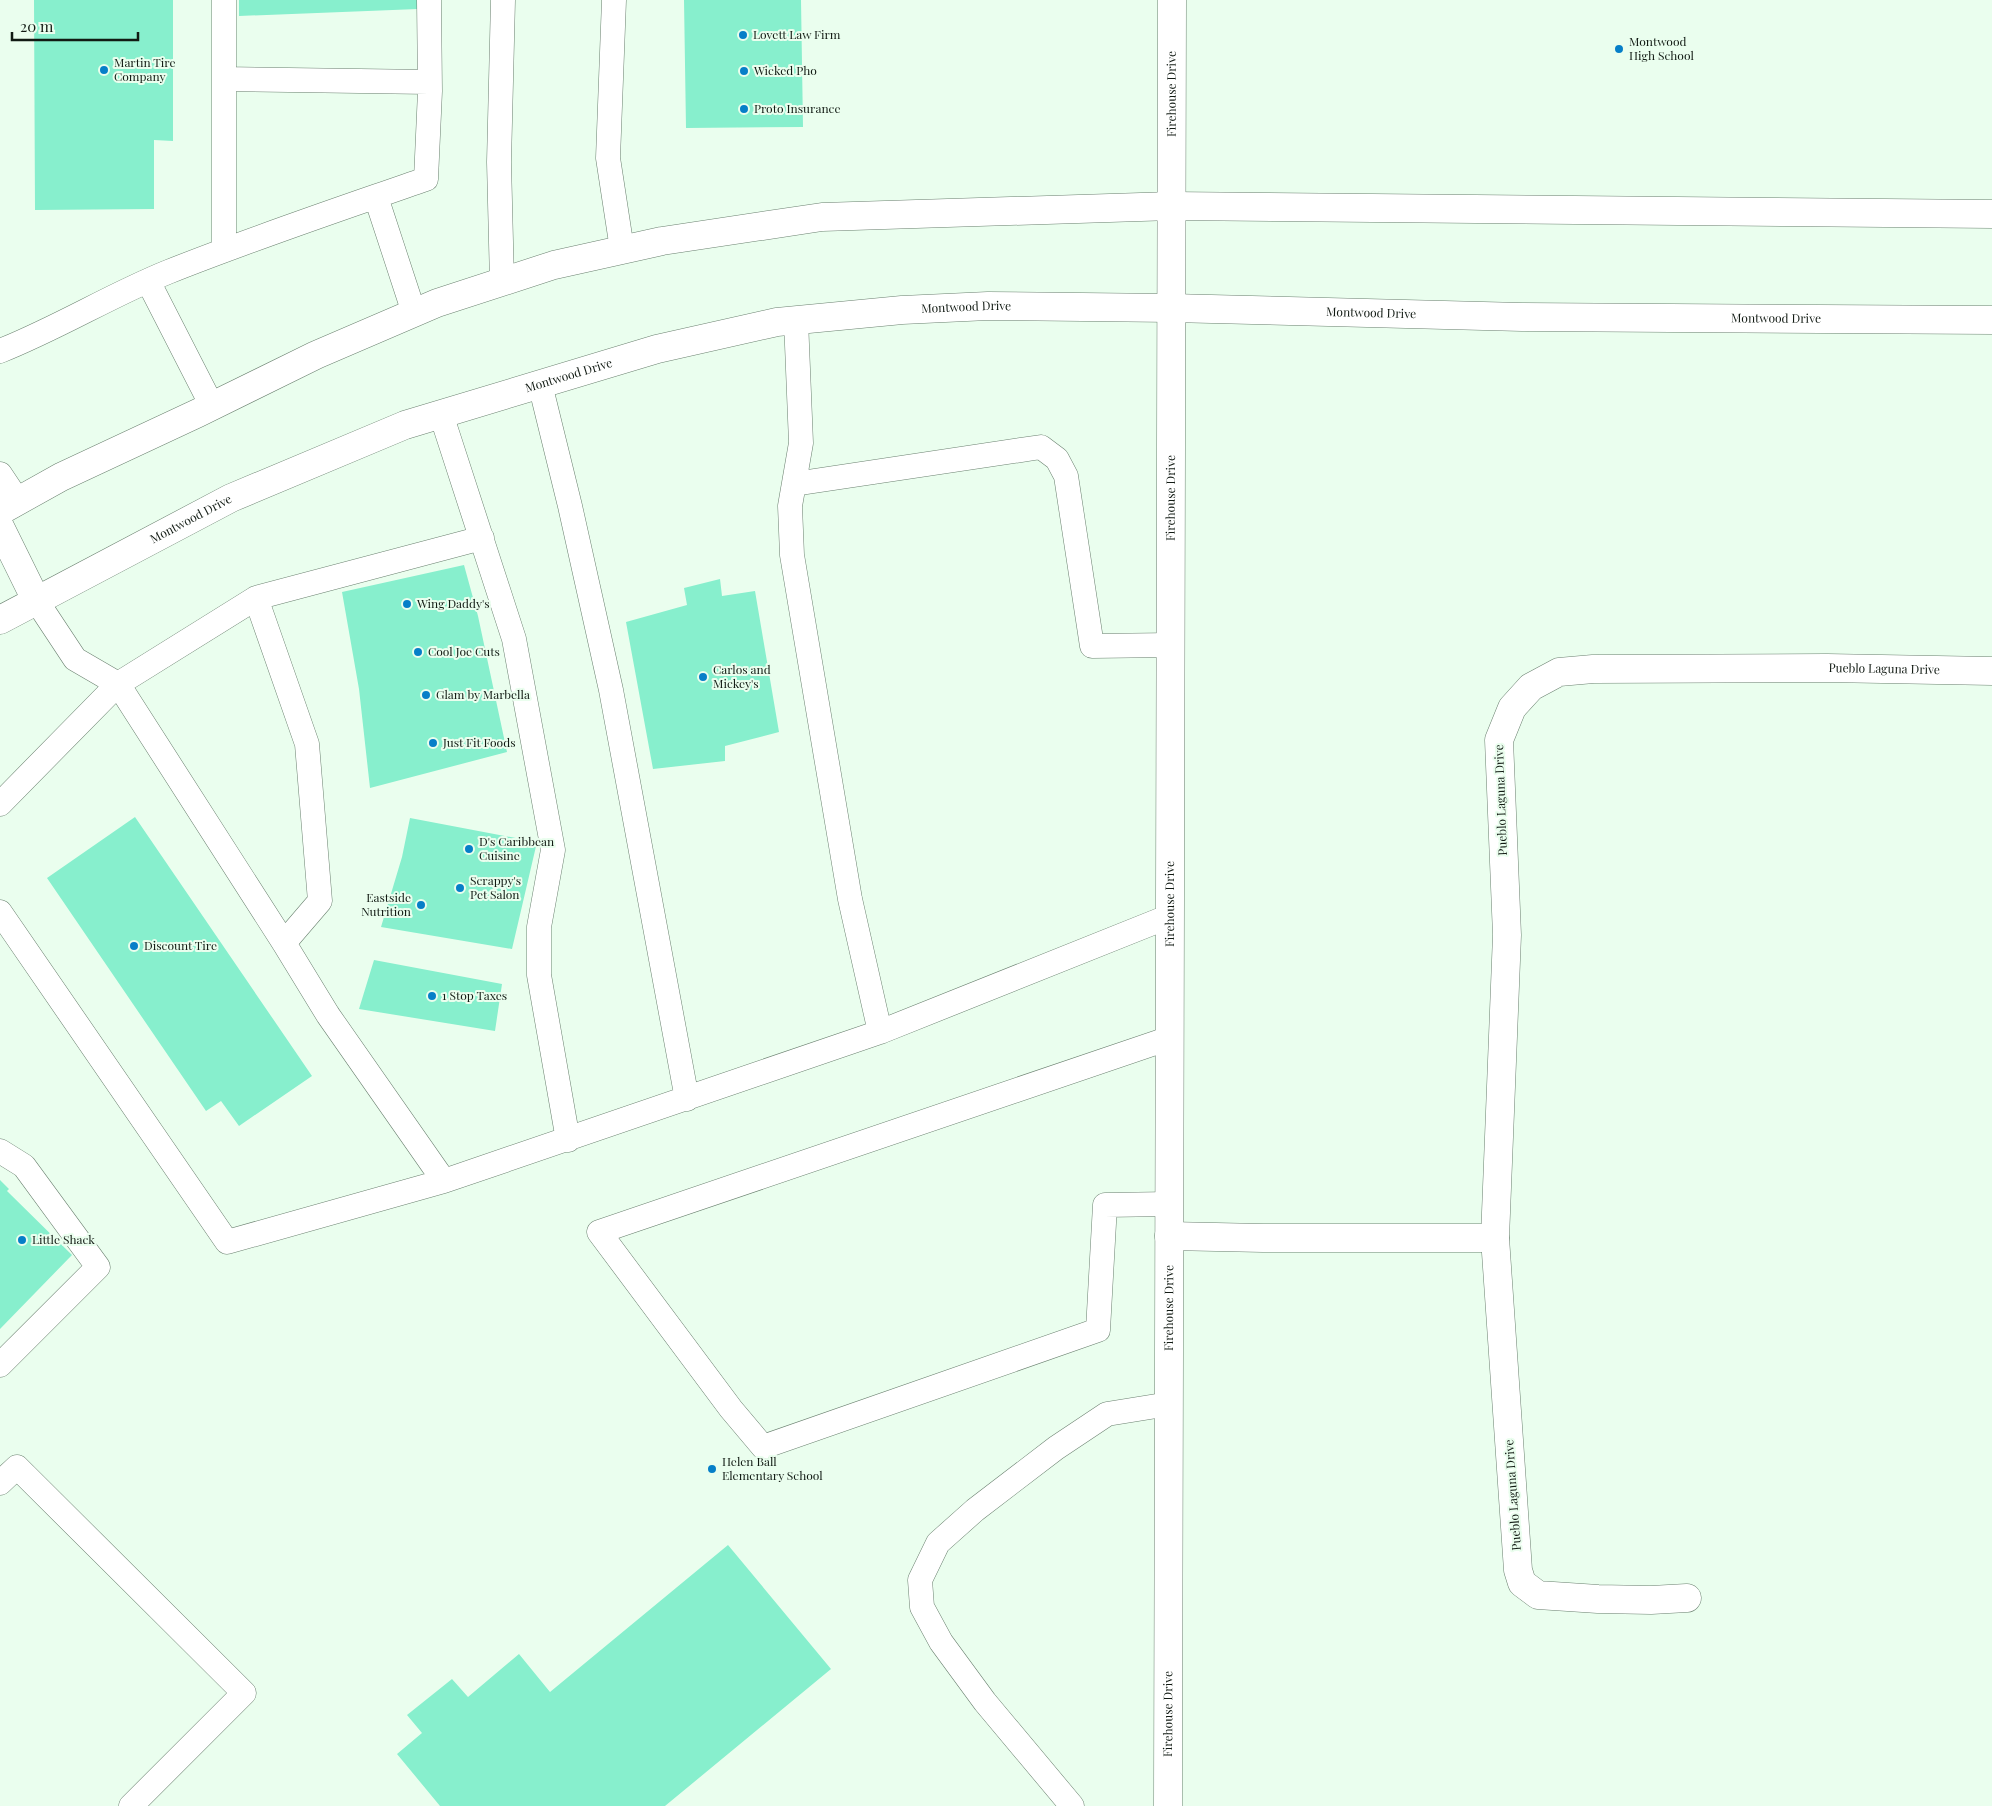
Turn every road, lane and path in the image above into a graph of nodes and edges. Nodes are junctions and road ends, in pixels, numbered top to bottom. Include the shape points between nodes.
1 (224, 0) edge
2 (429, 0) edge
3 (503, 0) edge
4 (614, 0) edge
5 (1172, 0) edge
6 (224, 79) junction
7 (429, 82) junction
8 (376, 197) junction
9 (1172, 206) junction
10 (1992, 214) edge
11 (622, 249) junction
12 (224, 250) junction
13 (148, 281) junction
14 (502, 282) junction
15 (1171, 308) junction
16 (414, 313) junction
17 (796, 320) junction
18 (1992, 320) edge
19 (0, 351) edge
20 (540, 384) junction
21 (212, 406) junction
22 (441, 414) junction
23 (0, 474) edge
24 (794, 484) junction
25 (9, 506) edge
26 (0, 527) edge
27 (482, 538) junction
28 (256, 598) junction
29 (36, 600) junction
30 (0, 620) edge
31 (1170, 646) junction
32 (1992, 671) edge
33 (118, 684) junction
34 (0, 804) edge
35 (0, 912) edge
36 (1170, 916) junction
37 (284, 943) junction
38 (880, 1032) junction
39 (1170, 1038) junction
40 (686, 1099) junction
41 (568, 1140) junction
42 (0, 1151) edge
43 (444, 1181) junction
44 (1169, 1204) junction
45 (1169, 1236) junction
46 (1495, 1238) junction
47 (0, 1365) edge
48 (1169, 1404) junction
49 (0, 1483) edge
50 (1687, 1598) dead end
51 (131, 1806) edge
52 (1072, 1806) edge
53 (1168, 1806) edge

1 - 6 lane
2 - 7 lane
3 - 14 lane via 499,162
4 - 11 lane via 608,158
5 - 9 main road, Firehouse Drive
6 - 7 lane
6 - 12 lane
7 - 8 lane via 426,179
8 - 12 lane
8 - 16 lane
9 - 10 main road
9 - 11 main road via 822,217 662,240
9 - 15 main road, Firehouse Drive
11 - 14 main road via 554,264
12 - 13 lane
13 - 19 lane
13 - 21 lane
14 - 16 main road
15 - 17 main road, Montwood Drive via 988,306
15 - 18 main road, Montwood Drive via 1522,317
15 - 31 main road, Firehouse Drive
16 - 21 main road via 316,355
17 - 20 main road, Montwood Drive via 657,349
17 - 24 lane via 801,443
20 - 22 main road, Montwood Drive
20 - 40 lane via 611,690
21 - 25 main road via 61,477
22 - 27 lane
22 - 29 main road, Montwood Drive via 405,425 231,498
23 - 25 lane
24 - 31 lane via 1041,447 1057,459 1066,476 1092,646
24 - 38 lane via 790,506 792,555 850,899
26 - 29 main road
27 - 28 lane
27 - 41 lane via 514,639 553,850 539,927 539,975
28 - 33 lane
28 - 37 lane via 306,744 320,901
29 - 30 main road, Montwood Drive
29 - 33 lane via 76,659
31 - 36 main road, Firehouse Drive
32 - 46 main road, Pueblo Laguna Drive via 1593,669 1559,672 1531,687 1512,708 1499,740 1507,935
33 - 34 lane
33 - 37 lane
35 - 43 lane via 228,1242
36 - 38 lane
36 - 39 main road, Firehouse Drive
37 - 43 lane via 328,1015
38 - 40 lane
39 - 44 main road, Firehouse Drive
39 - 44 lane via 599,1232 763,1447 1098,1330 1105,1205
40 - 41 lane
41 - 43 lane
42 - 47 lane via 24,1166 98,1267
44 - 45 main road, Firehouse Drive
45 - 46 main road
45 - 48 main road, Firehouse Drive
46 - 50 main road, Pueblo Laguna Drive via 1518,1570 1522,1583 1538,1595 1598,1600
48 - 52 lane via 1107,1414 1056,1448 975,1510 938,1543 920,1580 922,1607 941,1642 985,1702
48 - 53 main road, Firehouse Drive
49 - 51 lane via 17,1467 244,1693

